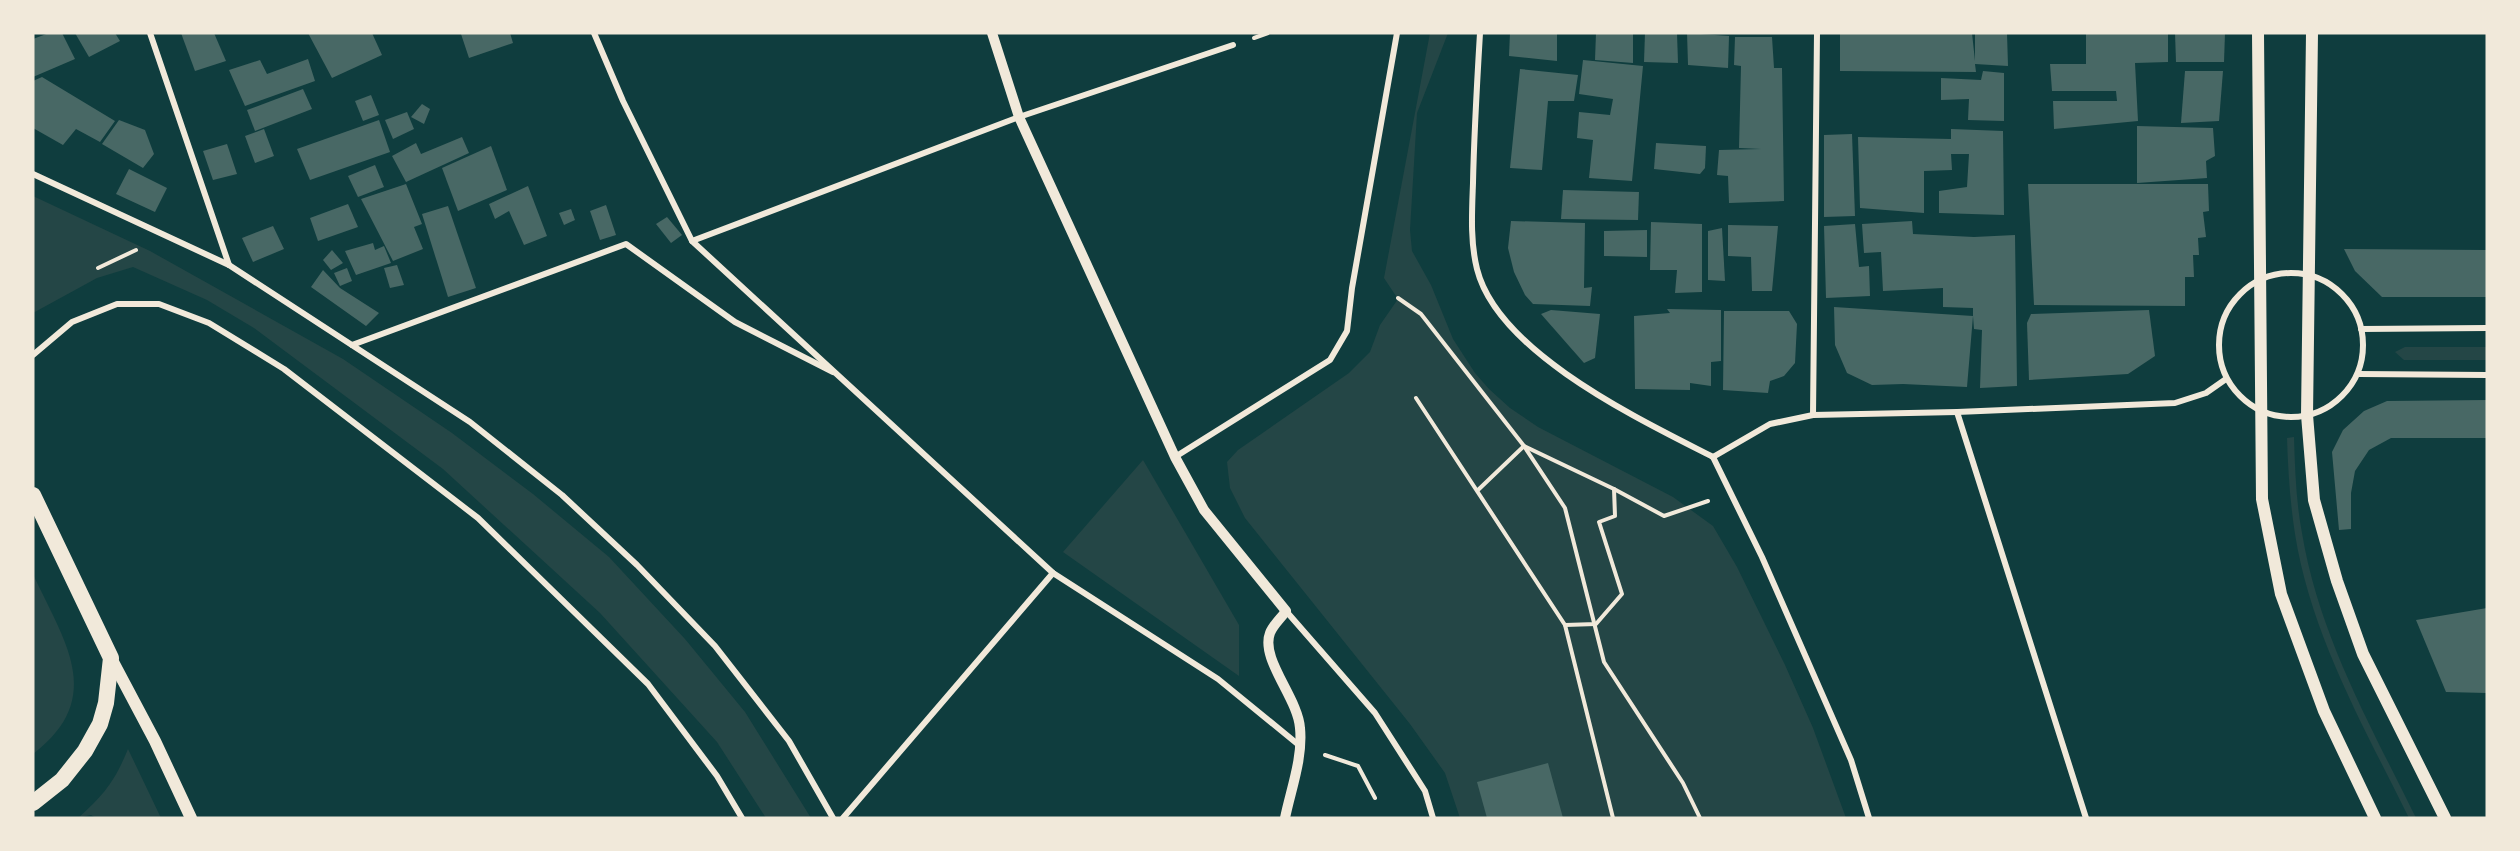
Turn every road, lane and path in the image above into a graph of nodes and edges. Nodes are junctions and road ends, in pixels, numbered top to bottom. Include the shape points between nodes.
1 (150, 33) edge
2 (594, 33) edge
3 (992, 33) edge
4 (1397, 33) edge
5 (1480, 33) edge
6 (1817, 33) edge
7 (2258, 33) edge
8 (2312, 33) edge
9 (1233, 45) dead end
10 (1019, 117) junction
11 (33, 174) edge
12 (692, 241) junction
13 (142, 247) dead end
14 (229, 265) junction
15 (98, 268) dead end
16 (2309, 275) junction
17 (2260, 280) junction
18 (1398, 298) dead end
19 (2487, 328) edge
20 (2361, 329) junction
21 (352, 345) junction
22 (33, 355) edge
23 (2359, 374) junction
24 (2487, 375) edge
25 (842, 377) junction
26 (2226, 379) junction
27 (1416, 398) dead end
28 (2260, 410) junction
29 (1957, 412) junction
30 (1813, 415) junction
31 (2307, 415) junction
32 (1524, 446) junction
33 (1175, 457) junction
34 (1713, 457) junction
35 (1614, 489) junction
36 (1478, 490) junction
37 (1731, 493) junction
38 (33, 495) edge
39 (1053, 573) junction
40 (1286, 611) junction
41 (1596, 624) junction
42 (1565, 625) junction
43 (111, 658) junction
44 (1301, 746) junction
45 (1318, 753) dead end
46 (1375, 798) dead end
47 (33, 803) edge
48 (191, 818) edge
49 (742, 818) edge
50 (833, 818) edge
51 (843, 818) edge
52 (1285, 818) edge
53 (1433, 818) edge
54 (1613, 818) edge
55 (1700, 818) edge
56 (1869, 818) edge
57 (2086, 818) edge
58 (2375, 818) edge
59 (2445, 818) edge

1 - 14 street
2 - 12 street
3 - 10 street
4 - 33 street via 1347,331 1330,360
5 - 34 street via 1472,234 1477,271 1489,296 1506,321 1546,360 1635,417
6 - 30 street
7 - 17 main road
8 - 16 main road
9 - 10 street
10 - 12 street
10 - 33 street
11 - 14 street
12 - 25 street
13 - 15 path
14 - 21 street
16 - 17 street via 2282,274
16 - 20 street via 2342,293
16 - 31 main road
17 - 26 street via 2241,293 2227,312 2220,334 2220,357
17 - 28 main road
18 - 32 path via 1421,314
19 - 20 street
20 - 23 street
21 - 25 street via 626,244 735,322
21 - 50 street via 470,422 562,495 638,565 715,646 789,741
22 - 49 street via 72,322 117,304 159,304 209,323 284,369 478,518 632,668 717,776
23 - 24 street
23 - 31 street via 2345,395
25 - 39 street
26 - 28 street via 2241,398
26 - 29 street via 2206,393 2175,403
27 - 36 path
28 - 31 street via 2283,417
28 - 58 main road via 2262,499 2281,594 2324,711
29 - 30 street
29 - 57 street
30 - 34 street via 1770,424
31 - 59 main road via 2314,500 2337,581 2363,654
32 - 35 path
32 - 36 path
32 - 41 path via 1565,508
33 - 40 street via 1204,510
34 - 37 street
35 - 37 path via 1664,516
35 - 41 path via 1615,516 1599,522 1622,594
36 - 42 path
37 - 56 street via 1851,760
38 - 43 highway
39 - 44 street via 1218,679
39 - 51 street
40 - 44 street via 1270,634 1271,661 1295,704
40 - 53 street via 1375,712 1425,791
41 - 42 path
41 - 55 path via 1604,662 1683,783
42 - 54 path
43 - 47 highway via 100,724 62,780
43 - 48 main road
44 - 52 street
45 - 46 path via 1359,765

